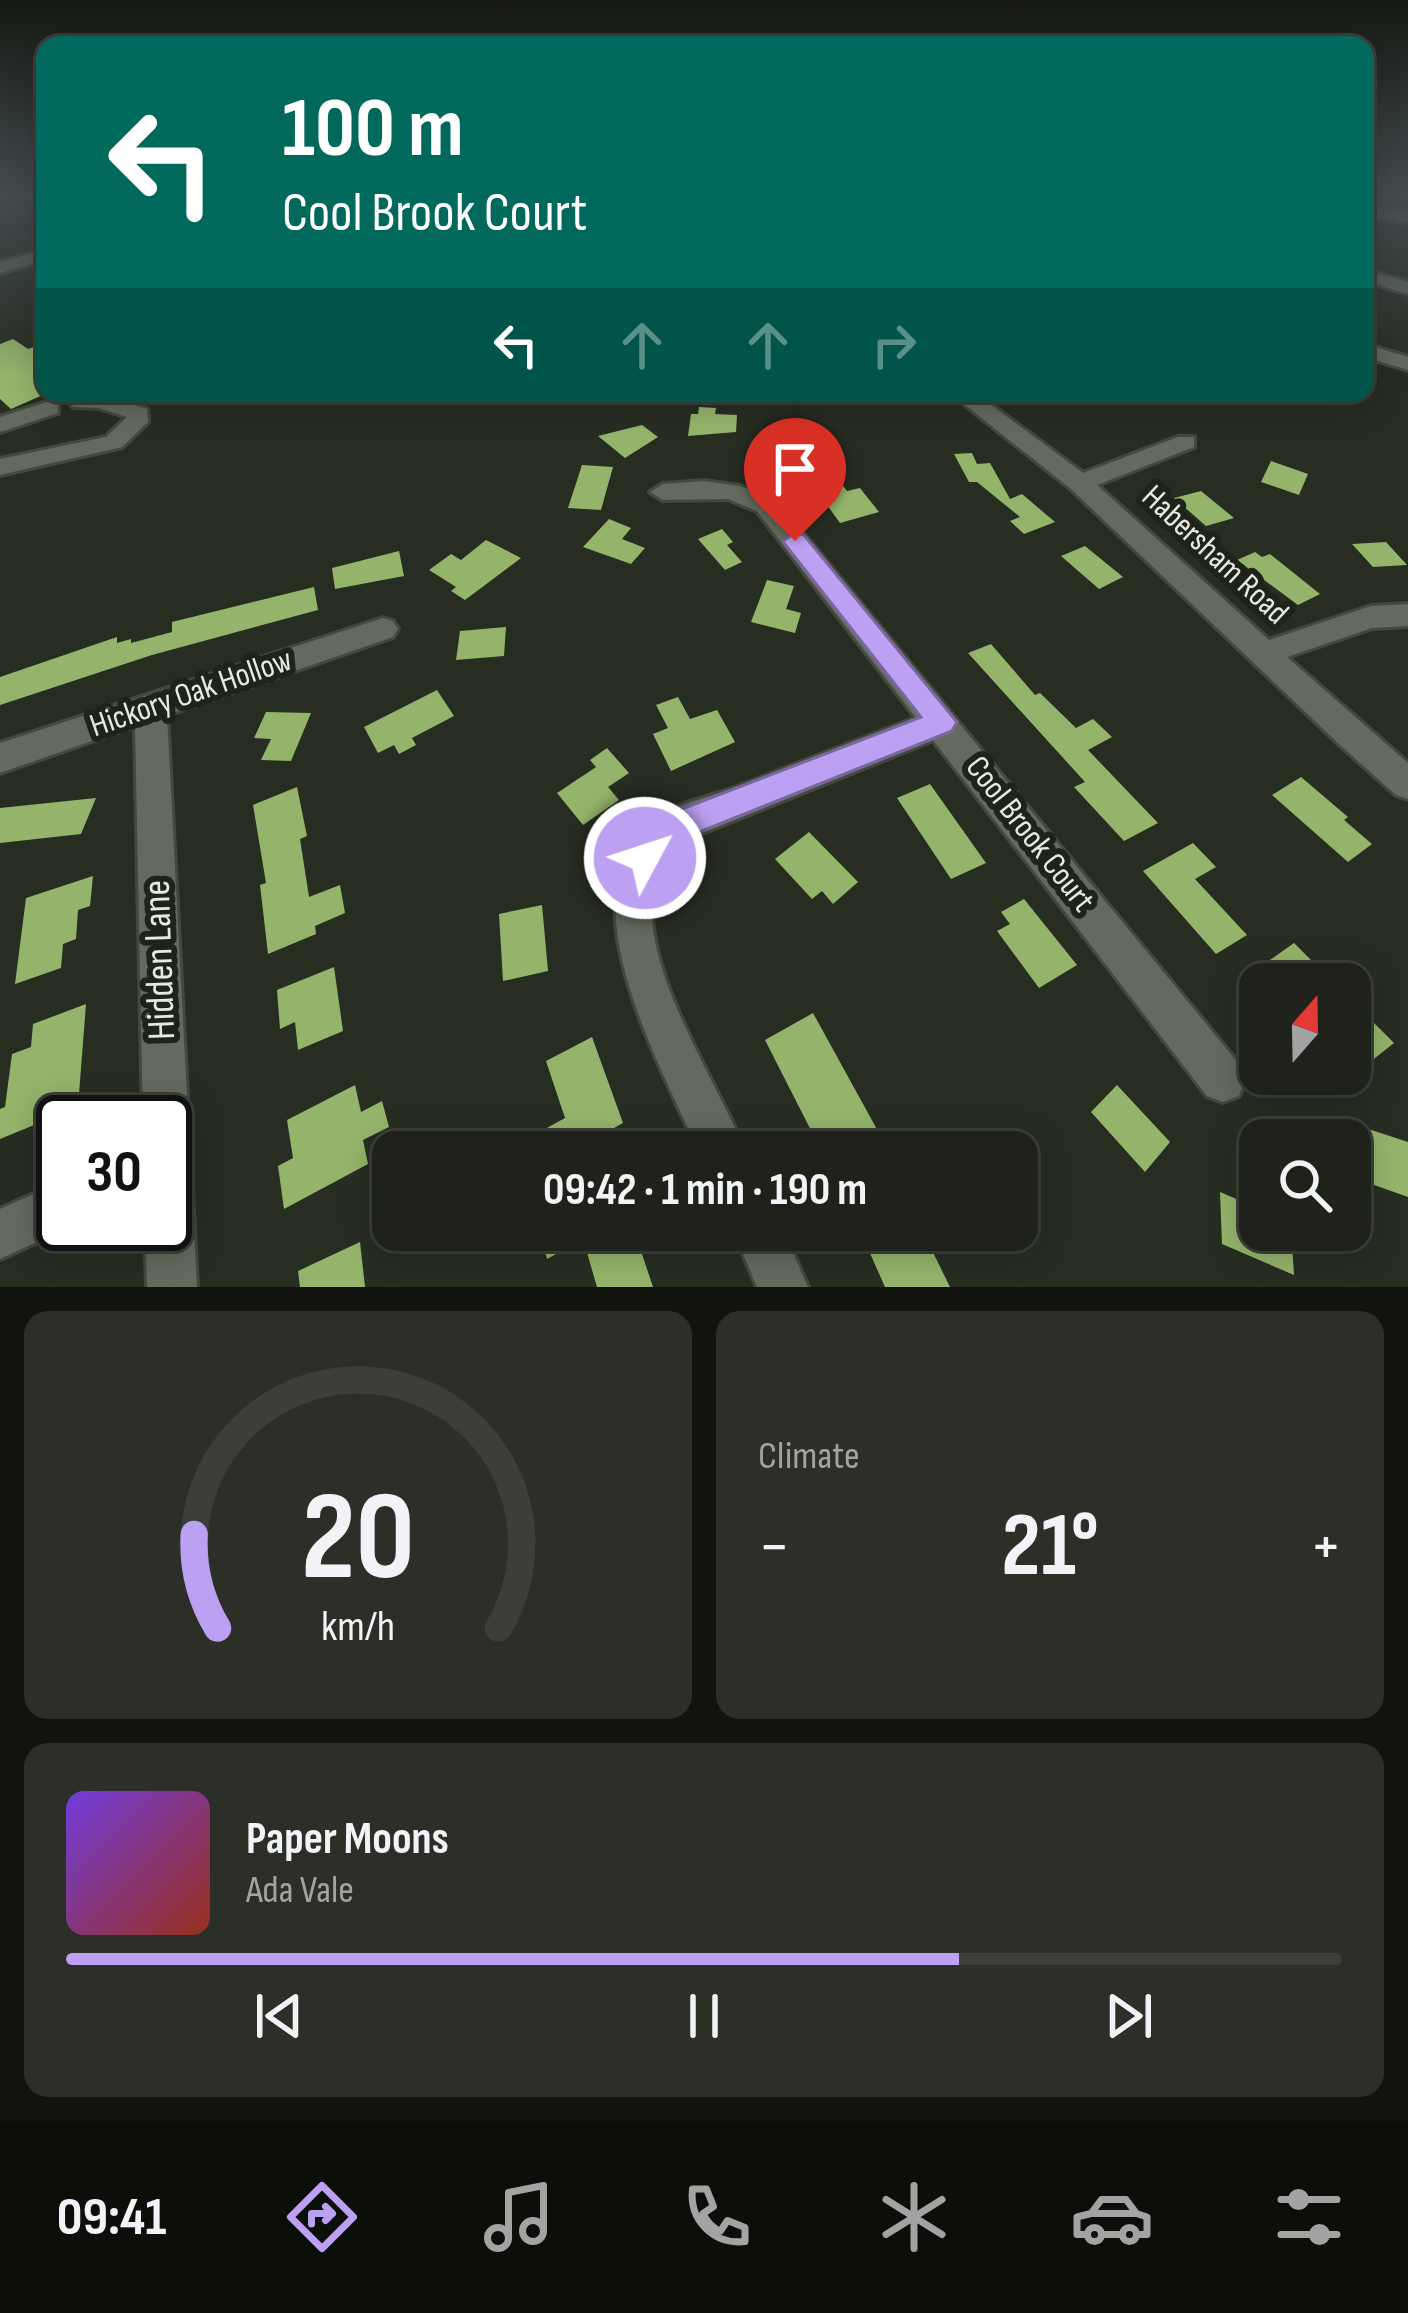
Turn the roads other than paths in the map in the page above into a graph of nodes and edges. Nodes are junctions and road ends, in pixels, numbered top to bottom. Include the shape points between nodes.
1 (36, 258) edge
2 (0, 268) edge
3 (1374, 273) edge
4 (1408, 274) edge
5 (1374, 275) edge
6 (1408, 288) edge
7 (1374, 353) edge
8 (1408, 364) edge
9 (81, 402) dead end
10 (974, 402) edge
11 (50, 407) dead end
12 (0, 425) edge
13 (1186, 442) dead end
14 (0, 467) edge
15 (1083, 482) junction
16 (663, 492) dead end
17 (1408, 614) edge
18 (383, 628) dead end
19 (1267, 652) junction
20 (151, 706) junction
21 (942, 722) junction
22 (0, 758) edge
23 (1408, 784) edge
24 (1223, 1080) dead end
25 (164, 1095) edge
26 (714, 1131) edge
27 (36, 1217) edge
28 (0, 1234) edge
29 (170, 1251) edge
30 (767, 1251) edge
31 (172, 1287) edge
32 (783, 1287) edge

1 - 2 street
3 - 4 street
5 - 6 street
7 - 8 street
9 - 14 street via 126,407 139,414 137,422 114,442
10 - 15 street, Habersham Road
11 - 12 street
13 - 15 street
15 - 19 street, Habersham Road
16 - 21 street, Cool Brook Court via 737,490 766,505
17 - 19 street via 1371,617
18 - 20 street, Hickory Oak Hollow
19 - 23 street, Habersham Road
20 - 22 street, Hickory Oak Hollow
20 - 25 street, Hidden Lane
21 - 24 street, Cool Brook Court
21 - 26 street via 673,828 645,858 633,897 634,932
27 - 28 street
29 - 31 street, Hidden Lane
30 - 32 street

